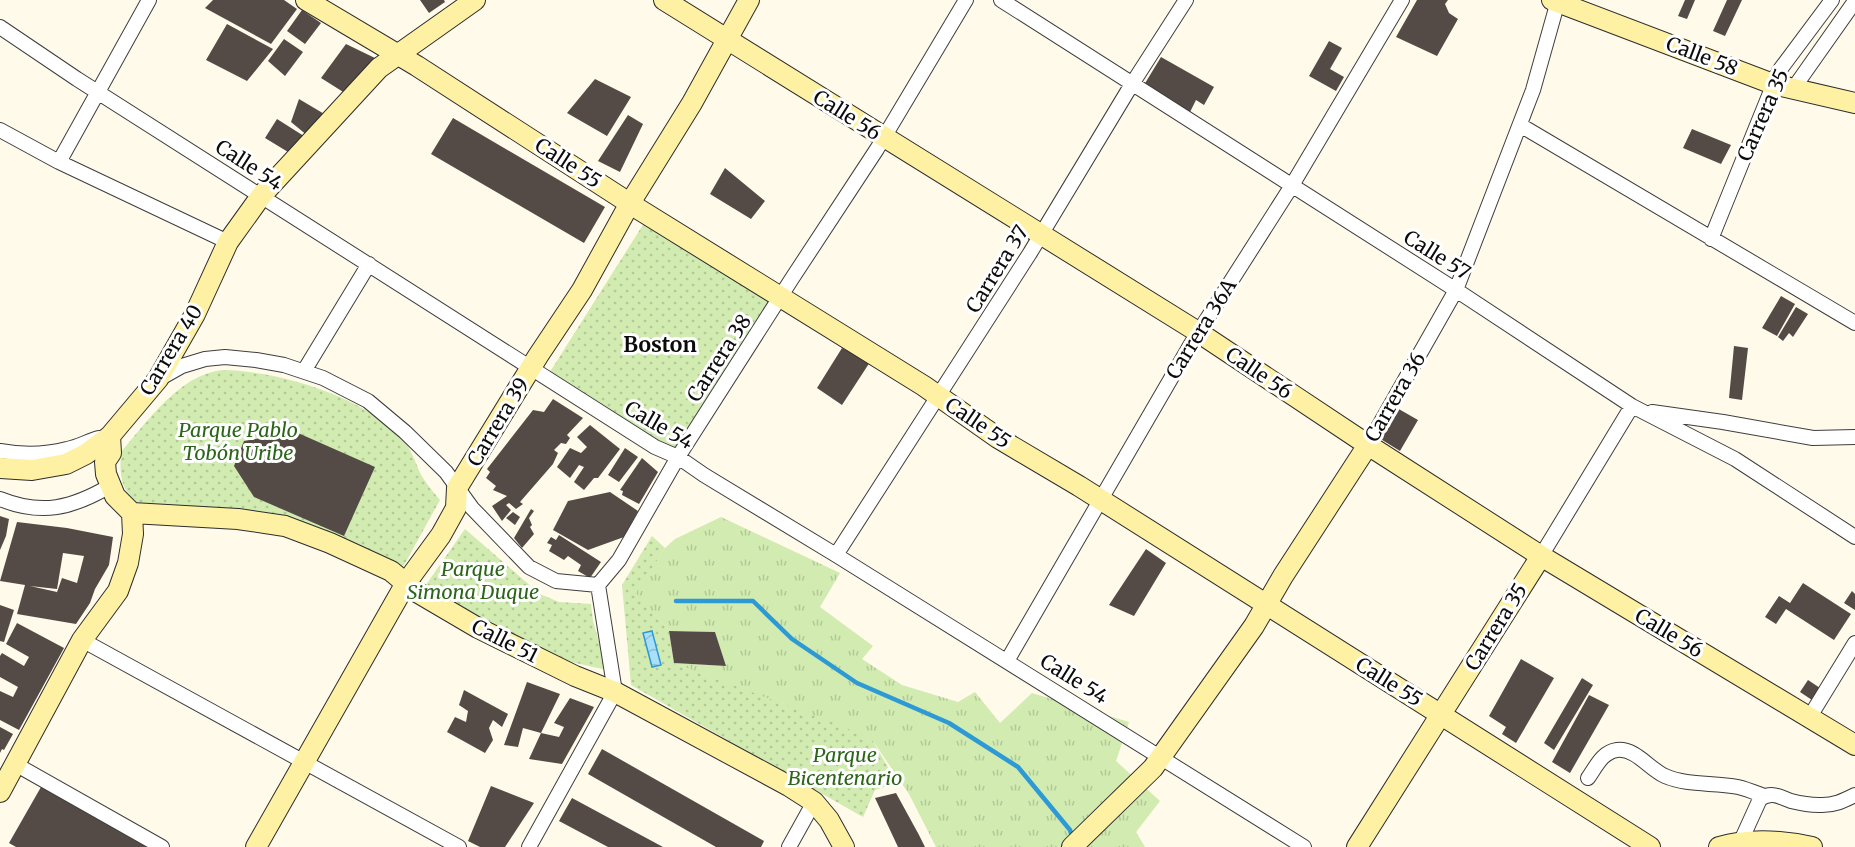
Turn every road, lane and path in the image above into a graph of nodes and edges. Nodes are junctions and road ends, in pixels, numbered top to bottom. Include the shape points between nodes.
1 (149, 0) edge
2 (306, 0) edge
3 (475, 0) edge
4 (664, 0) edge
5 (749, 0) edge
6 (966, 0) edge
7 (1001, 0) edge
8 (1186, 0) edge
9 (1402, 0) edge
10 (1832, 0) edge
11 (1555, 1) edge
12 (1855, 1) edge
13 (0, 27) edge
14 (726, 38) junction
15 (396, 54) junction
16 (1132, 84) junction
17 (1773, 84) junction
18 (1795, 89) junction
19 (99, 92) junction
20 (1855, 103) edge
21 (1520, 125) junction
22 (0, 130) edge
23 (883, 138) junction
24 (59, 162) junction
25 (1291, 187) junction
26 (261, 196) junction
27 (630, 203) junction
28 (1041, 235) junction
29 (1711, 239) junction
30 (228, 242) junction
31 (369, 264) junction
32 (1456, 290) junction
33 (780, 298) junction
34 (1855, 323) edge
35 (1198, 332) junction
36 (530, 368) junction
37 (304, 371) junction
38 (158, 379) junction
39 (939, 396) junction
40 (1637, 408) junction
41 (110, 436) junction
42 (1855, 437) edge
43 (1368, 445) junction
44 (0, 450) edge
45 (678, 457) junction
46 (0, 468) edge
47 (110, 486) junction
48 (458, 488) junction
49 (0, 499) edge
50 (1100, 499) junction
51 (132, 513) junction
52 (1855, 537) edge
53 (837, 555) junction
54 (1541, 556) junction
55 (406, 584) junction
56 (598, 585) junction
57 (1266, 605) junction
58 (82, 640) junction
59 (1855, 643) edge
60 (1007, 661) junction
61 (615, 692) junction
62 (1442, 713) junction
63 (1809, 718) junction
64 (1855, 745) edge
65 (1161, 757) junction
66 (304, 763) junction
67 (15, 764) junction
68 (1588, 778) dead end
69 (0, 792) edge
70 (1855, 795) edge
71 (1764, 796) junction
72 (814, 802) junction
73 (1740, 843) junction
74 (162, 847) edge
75 (256, 847) edge
76 (459, 847) edge
77 (529, 847) edge
78 (789, 847) edge
79 (844, 847) edge
80 (1072, 847) edge
81 (1304, 847) edge
82 (1357, 847) edge
83 (1650, 847) edge
84 (1719, 847) edge
85 (1812, 847) edge

1 - 19 street
2 - 15 street, Calle 55
3 - 15 street, Carrera 40
4 - 14 street, Calle 56
5 - 14 street, Carrera 39
6 - 23 street, Carrera 38
7 - 16 street, Calle 57
8 - 16 street, Carrera 37
9 - 25 street, Carrera 36A
10 - 17 street, Carrera 35
11 - 17 street, Calle 58
11 - 21 street, Carrera 36 via 1533,90
12 - 18 street, Carrera 35
13 - 19 street, Calle 54
14 - 23 street, Calle 56
14 - 27 street, Carrera 39 via 692,103
15 - 26 street, Carrera 40 via 344,104
15 - 27 street, Calle 55
16 - 25 street, Calle 57
16 - 28 street, Carrera 37
17 - 18 street, Calle 58
17 - 29 street, Carrera 35
18 - 20 street, Calle 58
19 - 24 street
19 - 26 street, Calle 54
21 - 29 street
21 - 32 street, Carrera 36
22 - 24 street
23 - 28 street, Calle 56
23 - 33 street, Carrera 38
24 - 30 street
25 - 32 street, Calle 57
25 - 35 street, Carrera 36A
26 - 30 street, Carrera 40
26 - 31 street, Calle 54
27 - 33 street, Calle 55
27 - 36 street, Carrera 39 via 582,290
28 - 35 street, Calle 56
28 - 39 street, Carrera 37
29 - 34 street
30 - 38 street, Carrera 40 via 195,314
31 - 36 street, Calle 54
31 - 37 street
32 - 40 street, Calle 57
32 - 43 street, Carrera 36
33 - 39 street, Calle 55
33 - 45 street, Carrera 38
35 - 43 street, Calle 56
35 - 50 street, Carrera 36A
36 - 45 street, Calle 54 via 655,447
36 - 48 street, Carrera 39
37 - 38 street via 225,357 182,366
37 - 48 street via 368,401 405,432
38 - 41 street, Carrera 40
39 - 50 street, Calle 55 via 998,438
39 - 53 street, Carrera 37
40 - 42 street via 1813,438
40 - 52 street, Calle 57 via 1735,459
40 - 54 street, Carrera 35
41 - 44 street via 40,454
41 - 46 street via 66,464 32,470
41 - 47 street via 111,453 105,462
43 - 54 street, Calle 56
43 - 57 street, Carrera 36
45 - 53 street, Calle 54
45 - 56 street, Carrera 38 via 619,560
47 - 49 street via 86,500 59,508 30,508
47 - 51 street
48 - 55 street, Carrera 39 via 456,508
48 - 56 street via 529,567 556,581
50 - 57 street, Calle 55
50 - 60 street, Carrera 36A
51 - 55 street, Calle 51 via 285,526 391,571
51 - 58 street via 128,563 118,591
53 - 60 street, Calle 54
54 - 62 street, Carrera 35
54 - 63 street, Calle 56
55 - 61 street, Calle 51 via 478,628
55 - 66 street, Carrera 39
56 - 61 street
57 - 62 street, Calle 55
57 - 65 street, Carrera 36
58 - 66 street
58 - 67 street
59 - 63 street
60 - 65 street, Calle 54
61 - 72 street, Calle 51
61 - 77 street
62 - 82 street, Carrera 35
62 - 83 street, Calle 55
63 - 64 street, Calle 56
65 - 80 street
65 - 81 street, Calle 54
66 - 75 street, Carrera 39
66 - 76 street
67 - 69 street
67 - 74 street
68 - 71 street via 1608,752 1623,750 1663,775 1702,785 1738,787
70 - 71 street via 1840,803 1820,805 1780,795
71 - 73 street
72 - 78 street
72 - 79 street, Calle 51
73 - 84 street
73 - 85 street via 1756,840

